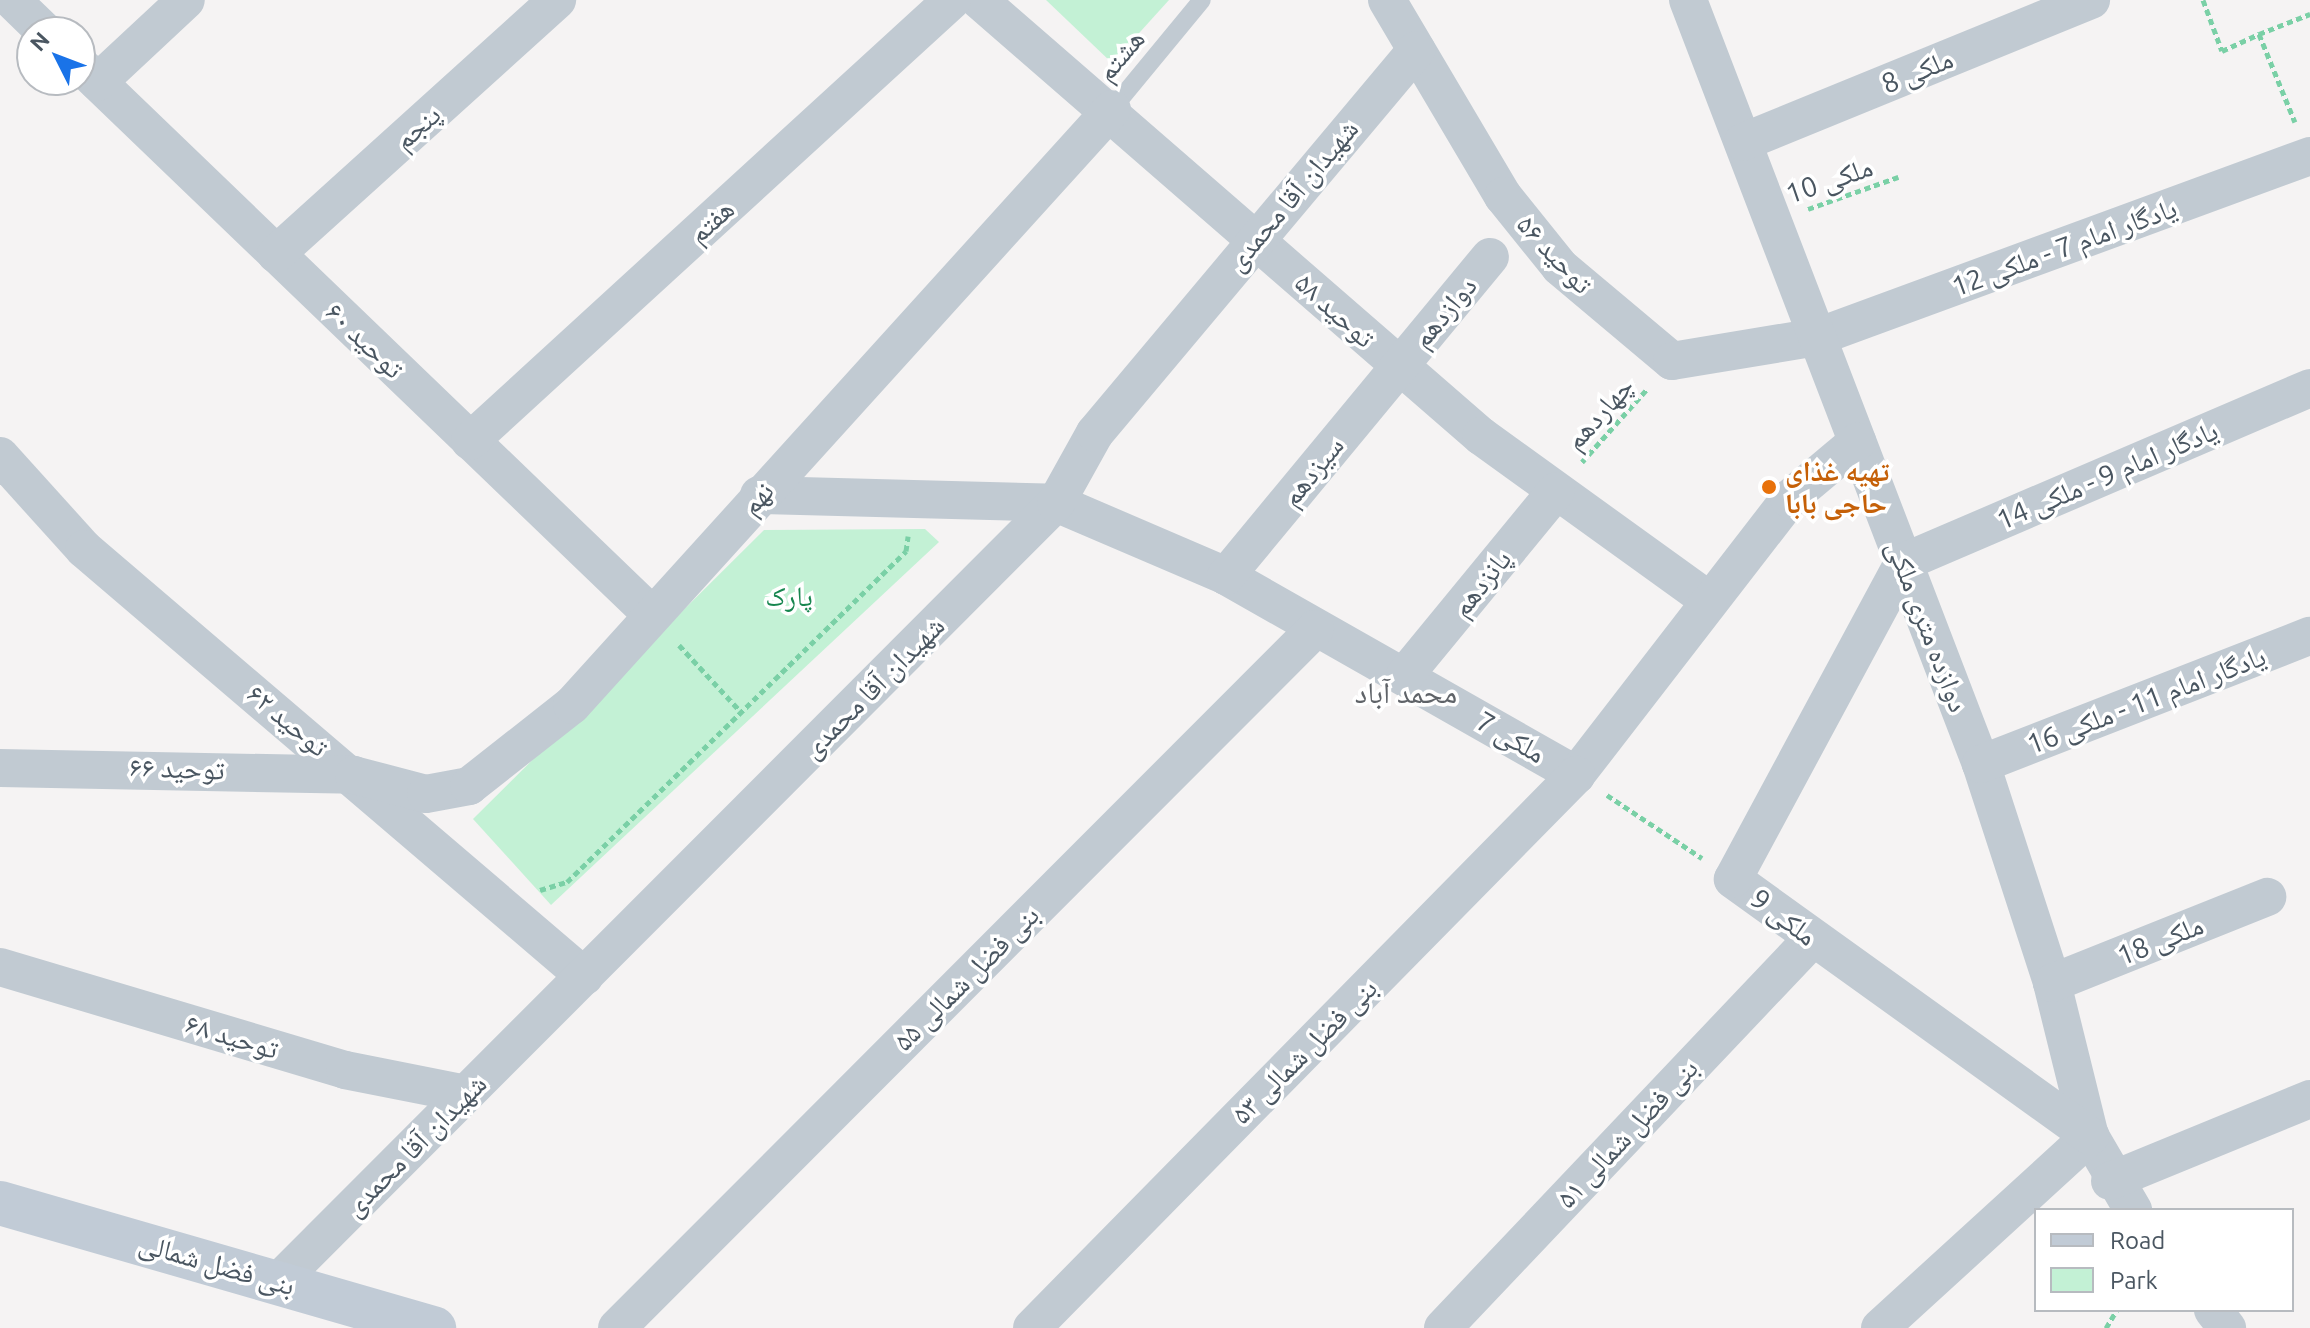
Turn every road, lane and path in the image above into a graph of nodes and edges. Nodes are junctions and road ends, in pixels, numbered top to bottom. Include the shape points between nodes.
1 (12, 0) edge
2 (186, 0) edge
3 (557, 0) edge
4 (952, 0) edge
5 (979, 0) edge
6 (1202, 0) edge
7 (1387, 0) edge
8 (1688, 0) edge
9 (2091, 0) edge
10 (2203, 0) edge
11 (2310, 14) edge
12 (28, 16) edge
13 (2259, 34) junction
14 (1416, 50) junction
15 (96, 69) edge
16 (96, 81) edge
17 (1112, 109) junction
18 (1743, 142) junction
19 (2309, 156) edge
20 (1898, 177) dead end
21 (1773, 221) junction
22 (1255, 236) junction
23 (276, 254) junction
24 (1490, 257) dead end
25 (1817, 337) junction
26 (1672, 361) junction
27 (1398, 367) junction
28 (2310, 388) edge
29 (470, 441) junction
30 (1857, 442) junction
31 (0, 456) edge
32 (1556, 491) junction
33 (759, 495) junction
34 (912, 499) junction
35 (1056, 503) junction
36 (1904, 562) junction
37 (1226, 576) junction
38 (1707, 599) junction
39 (651, 614) junction
40 (1315, 629) junction
41 (2310, 636) edge
42 (1405, 675) junction
43 (741, 712) junction
44 (1981, 764) junction
45 (0, 768) edge
46 (354, 775) junction
47 (1576, 775) junction
48 (1733, 879) junction
49 (2267, 897) dead end
50 (512, 914) junction
51 (1812, 939) junction
52 (0, 967) edge
53 (584, 976) junction
54 (2052, 983) junction
55 (466, 1094) junction
56 (2310, 1099) edge
57 (2090, 1136) junction
58 (2122, 1196) edge
59 (0, 1203) edge
60 (279, 1281) junction
61 (2215, 1312) edge
62 (434, 1328) edge
63 (617, 1328) edge
64 (1032, 1328) edge
65 (1443, 1328) edge
66 (1880, 1328) edge
67 (2227, 1328) edge

1 - 12 street
2 - 15 street
3 - 23 street, پنجم
4 - 29 street, هفتم
5 - 17 street, توحید ۵۸
6 - 17 lane, هشتم
7 - 14 street, توحید ۵۶
8 - 18 street, دوازده متری ملکی
9 - 18 street, ملکی 8
10 - 13 path via 2222,51
11 - 13 path
13 - 19 path
14 - 22 street, شهیدان آقا محمدی
14 - 26 street, توحید ۵۶ via 1503,196 1560,267
16 - 23 street, توحید ۶۰
17 - 22 street, توحید ۵۸
17 - 33 street, نهم
18 - 21 street, دوازده متری ملکی
19 - 25 street, یادگار امام 7 - ملکی 12
20 - 21 path, ملکی 10
21 - 25 street, دوازده متری ملکی
22 - 27 street, توحید ۵۸
22 - 35 street, شهیدان آقا محمدی via 1095,433
23 - 29 street, توحید ۶۰
24 - 27 street, دوازدهم
25 - 26 street
25 - 30 street, دوازده متری ملکی
26 - 32 path, چهاردهم
27 - 32 street, توحید ۵۸
27 - 37 street, سیزدهم
28 - 36 street, یادگار امام 9 - ملکی 14
29 - 39 street, توحید ۶۰
30 - 36 street, دوازده متری ملکی
30 - 38 street, ملکی 7 via 1789,499
31 - 46 street, توحید ۶۲ via 84,549
32 - 38 street, توحید ۵۸
32 - 42 street, پانزدهم
33 - 34 street
33 - 39 street, نهم
34 - 35 street
34 - 43 path via 906,551
35 - 37 street, ملکی 7
35 - 53 street, شهیدان آقا محمدی
36 - 44 street, دوازده متری ملکی
36 - 48 street, ملکی 9
37 - 40 street, ملکی 7
38 - 47 street, ملکی 7
39 - 43 path
39 - 46 street, نهم via 572,705 469,786 426,794
40 - 42 street, ملکی 7
40 - 63 street, بنی فضل شمالی ۵۵
41 - 44 street, یادگار امام 11 - ملکی 16
42 - 47 street, ملکی 7
43 - 50 path via 567,882 545,886
44 - 54 street, دوازده متری ملکی
45 - 46 street, توحید ۶۶
46 - 50 street, توحید ۶۲
47 - 48 path
47 - 64 street, بنی فضل شمالی ۵۳
48 - 51 street, ملکی 9
49 - 54 street, ملکی 18
50 - 53 street, توحید ۶۲
51 - 57 street, ملکی 9
51 - 65 street, بنی فضل شمالی ۵۱
52 - 55 street, توحید ۶۸ via 345,1070
53 - 55 street, شهیدان آقا محمدی
54 - 57 street, دوازده متری ملکی
55 - 60 street, شهیدان آقا محمدی
56 - 58 street
57 - 58 street, دوازده متری ملکی
57 - 66 street
59 - 60 main road, بنی فضل شمالی
60 - 62 main road, بنی فضل شمالی
61 - 67 street

